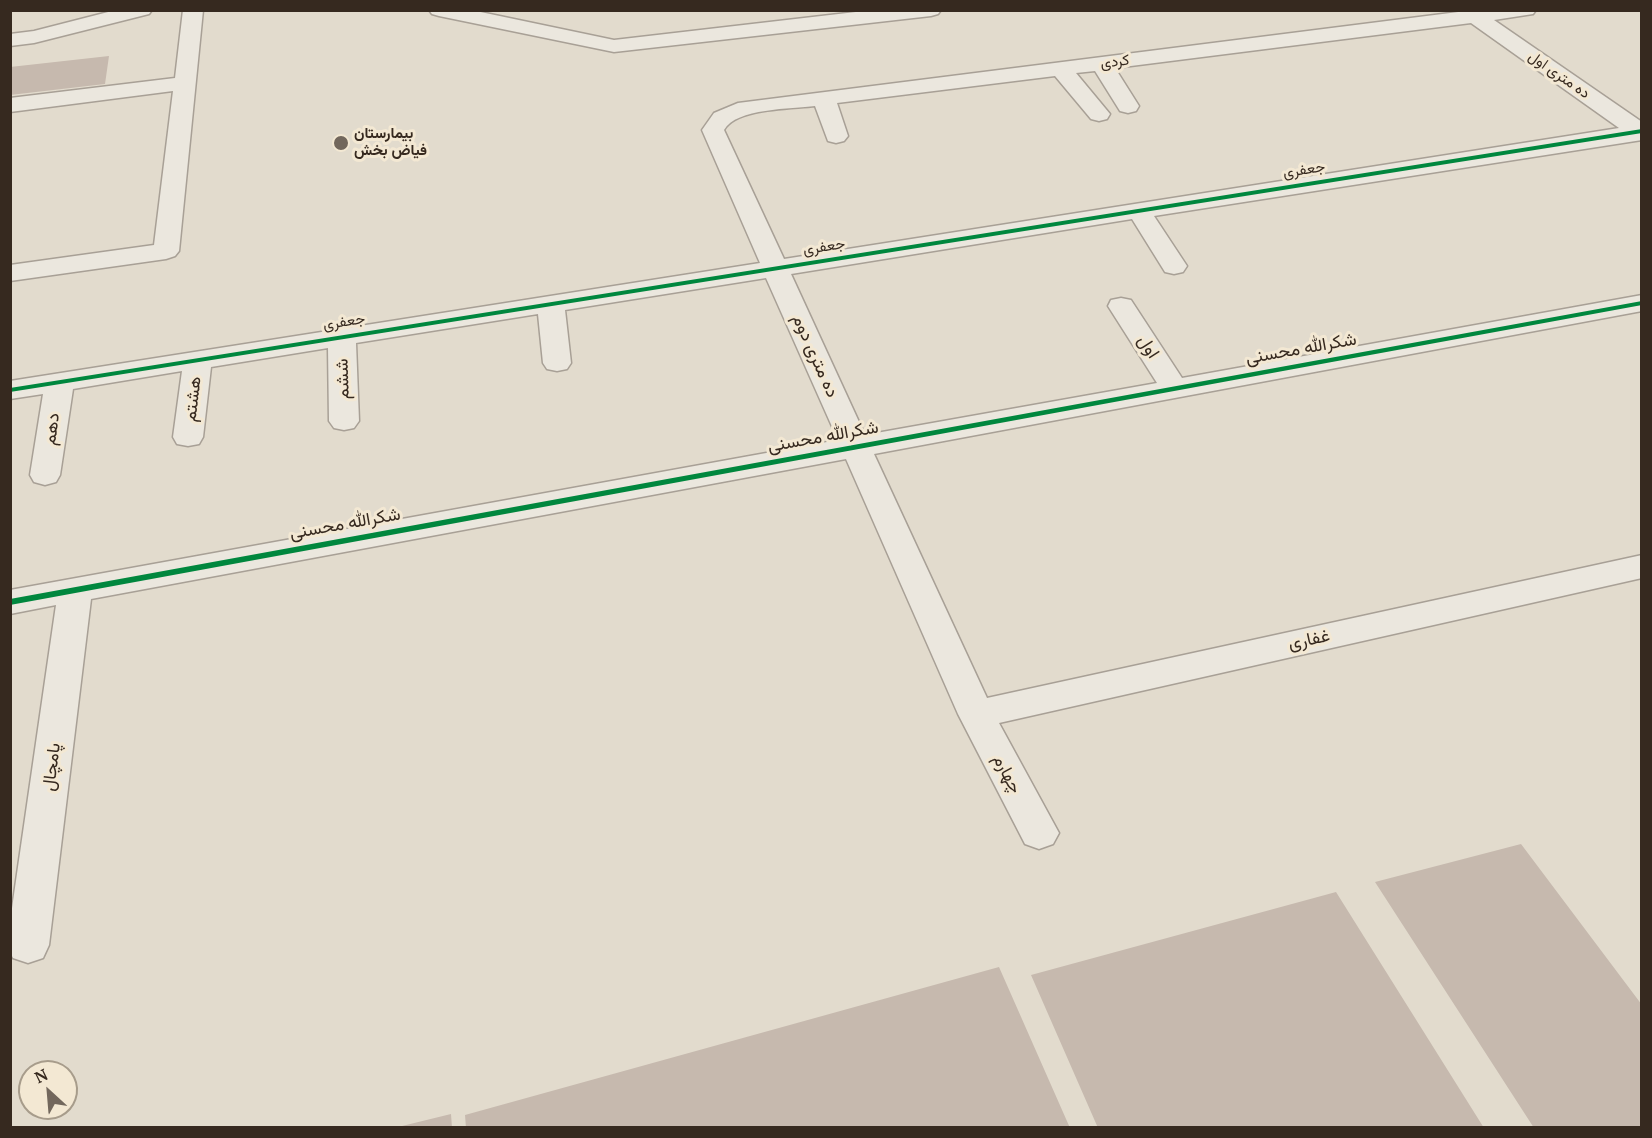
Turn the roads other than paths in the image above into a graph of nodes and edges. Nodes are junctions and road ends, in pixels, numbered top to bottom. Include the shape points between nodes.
1 (142, 10) edge
2 (193, 10) edge
3 (439, 10) edge
4 (931, 10) edge
5 (1526, 10) edge
6 (1476, 17) junction
7 (10, 40) edge
8 (1101, 63) junction
9 (1061, 69) junction
10 (184, 83) junction
11 (824, 98) junction
12 (10, 105) edge
13 (1128, 106) dead end
14 (1099, 114) dead end
15 (713, 130) joint
16 (1641, 132) edge
17 (836, 136) dead end
18 (1139, 211) junction
19 (1174, 266) dead end
20 (776, 270) junction
21 (10, 273) edge
22 (1641, 303) edge
23 (551, 304) junction
24 (1121, 306) dead end
25 (342, 338) junction
26 (198, 361) junction
27 (557, 363) dead end
28 (59, 383) junction
29 (1175, 389) junction
30 (10, 390) edge
31 (344, 421) dead end
32 (188, 437) dead end
33 (856, 448) junction
34 (45, 474) dead end
35 (1641, 566) edge
36 (75, 590) junction
37 (10, 602) edge
38 (976, 714) junction
39 (1039, 834) dead end
40 (28, 945) dead end

1 - 7 street
2 - 10 street
3 - 4 street via 614,46
5 - 6 street, کردی
6 - 8 street, کردی
6 - 16 street, ده متری اول
8 - 9 street, کردی
8 - 13 street
9 - 11 street, کردی
9 - 14 street
10 - 12 street
10 - 21 street via 166,251
11 - 15 street, کردی via 729,112 718,119
11 - 17 street
15 - 20 street, ده متری دوم
16 - 18 street, جعفری
18 - 19 street
18 - 20 street, جعفری
20 - 23 street, جعفری
20 - 33 street, ده متری دوم
22 - 29 street, شکرالله محسنی
23 - 25 street, جعفری
23 - 27 street
24 - 29 street, اول
25 - 26 street, جعفری
25 - 31 street, ششم
26 - 28 street, جعفری
26 - 32 street, هشتم
28 - 30 street, جعفری
28 - 34 street, دهم
29 - 33 street, شکرالله محسنی
33 - 36 street, شکرالله محسنی
33 - 38 street, ده متری دوم
35 - 38 street, غفاری
36 - 37 street, شکرالله محسنی
36 - 40 street, پامچال
38 - 39 street, چهارم

